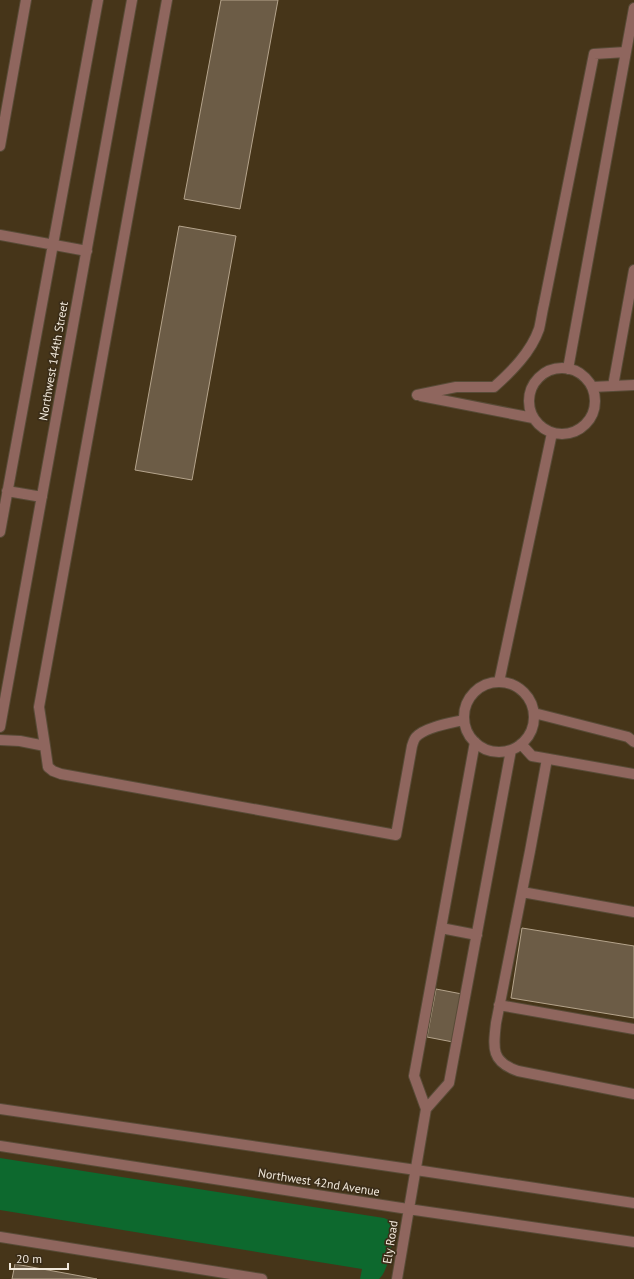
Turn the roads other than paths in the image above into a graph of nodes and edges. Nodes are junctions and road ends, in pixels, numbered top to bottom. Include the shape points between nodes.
1 (26, 0) edge
2 (98, 0) edge
3 (132, 0) edge
4 (167, 0) edge
5 (634, 8) edge
6 (626, 52) junction
7 (0, 146) edge
8 (0, 235) edge
9 (53, 244) junction
10 (86, 251) junction
11 (634, 270) edge
12 (568, 368) junction
13 (634, 385) edge
14 (613, 386) junction
15 (592, 387) junction
16 (533, 418) junction
17 (552, 433) junction
18 (8, 491) junction
19 (42, 496) junction
20 (0, 532) edge
21 (499, 682) junction
22 (534, 713) junction
23 (464, 720) junction
24 (0, 727) edge
25 (0, 740) edge
26 (475, 742) junction
27 (634, 742) edge
28 (521, 744) junction
29 (45, 746) junction
30 (511, 750) junction
31 (547, 759) junction
32 (634, 774) edge
33 (522, 892) junction
34 (634, 912) edge
35 (441, 928) junction
36 (477, 935) junction
37 (500, 1005) junction
38 (634, 1029) edge
39 (634, 1094) edge
40 (0, 1109) edge
41 (426, 1109) junction
42 (0, 1146) edge
43 (416, 1170) junction
44 (634, 1203) edge
45 (408, 1209) junction
46 (0, 1237) edge
47 (634, 1242) edge
48 (262, 1279) edge
49 (397, 1279) edge

1 - 7 street
2 - 9 street, Northwest 144th Street
3 - 10 street, Northwest 144th Street
4 - 29 street via 38,707
5 - 6 street
6 - 12 street
6 - 16 street via 594,54 544,304 538,330 528,352 494,387 456,387 417,395
8 - 9 street
9 - 10 street
9 - 18 street, Northwest 144th Street
10 - 19 street, Northwest 144th Street
11 - 14 street
12 - 15 street via 586,378
12 - 16 street via 557,368 547,372 532,387 529,397
13 - 14 street
14 - 15 street
15 - 17 street via 596,397 591,419 574,433
16 - 17 street
17 - 21 street
18 - 19 street
18 - 20 street, Northwest 144th Street
19 - 24 street, Northwest 144th Street
21 - 22 street via 509,683 526,694
21 - 23 street via 488,684 470,698 465,708
22 - 27 street via 628,737
22 - 28 street via 534,724
23 - 26 street via 469,736
23 - 29 street via 433,728 415,738 396,836 61,774 48,767
25 - 29 street
26 - 30 street via 492,752
26 - 35 street
28 - 30 street
28 - 31 street via 532,756
30 - 36 street
31 - 32 street
31 - 33 street
33 - 34 street
33 - 37 street
35 - 36 street
35 - 41 street via 414,1076
36 - 41 street via 449,1083
37 - 38 street
37 - 39 street via 494,1044 498,1058 506,1067
40 - 43 street
41 - 43 street, Ely Road
42 - 45 street, Northwest 42nd Avenue
43 - 44 street
43 - 45 street, Ely Road
45 - 47 street, Northwest 42nd Avenue
45 - 49 street, Ely Road
46 - 48 street

